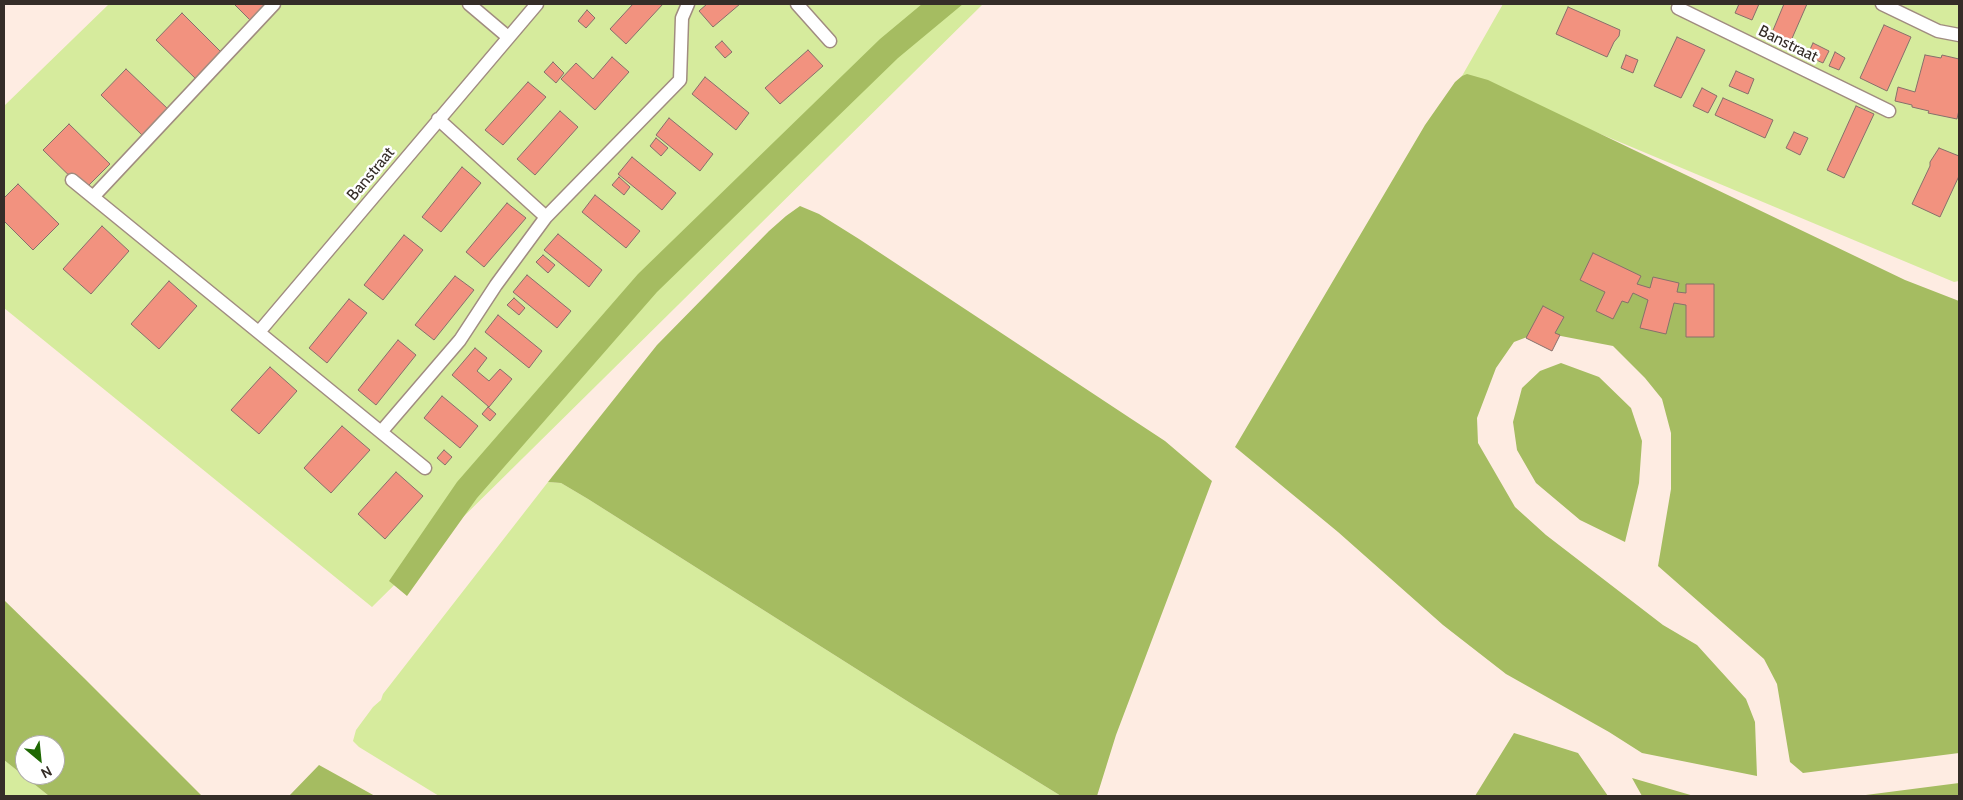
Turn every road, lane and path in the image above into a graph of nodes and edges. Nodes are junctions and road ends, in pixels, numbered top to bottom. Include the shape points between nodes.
1 (274, 4) edge
2 (469, 4) edge
3 (537, 4) edge
4 (688, 4) edge
5 (796, 4) edge
6 (1680, 4) edge
7 (1882, 4) edge
8 (1959, 35) edge
9 (508, 37) junction
10 (830, 41) dead end
11 (1889, 111) dead end
12 (438, 119) junction
13 (72, 180) dead end
14 (93, 197) junction
15 (546, 217) junction
16 (259, 332) junction
17 (381, 432) junction
18 (425, 468) dead end

1 - 14 lane
2 - 9 lane
3 - 9 lane, Banstraat
4 - 15 lane via 682,18 680,80
5 - 10 lane
6 - 11 lane, Banstraat via 1678,8
7 - 8 lane via 1938,31
9 - 12 lane, Banstraat
12 - 15 lane
12 - 16 lane, Banstraat
13 - 14 lane
14 - 16 lane
15 - 17 lane via 460,340
16 - 17 lane
17 - 18 lane

